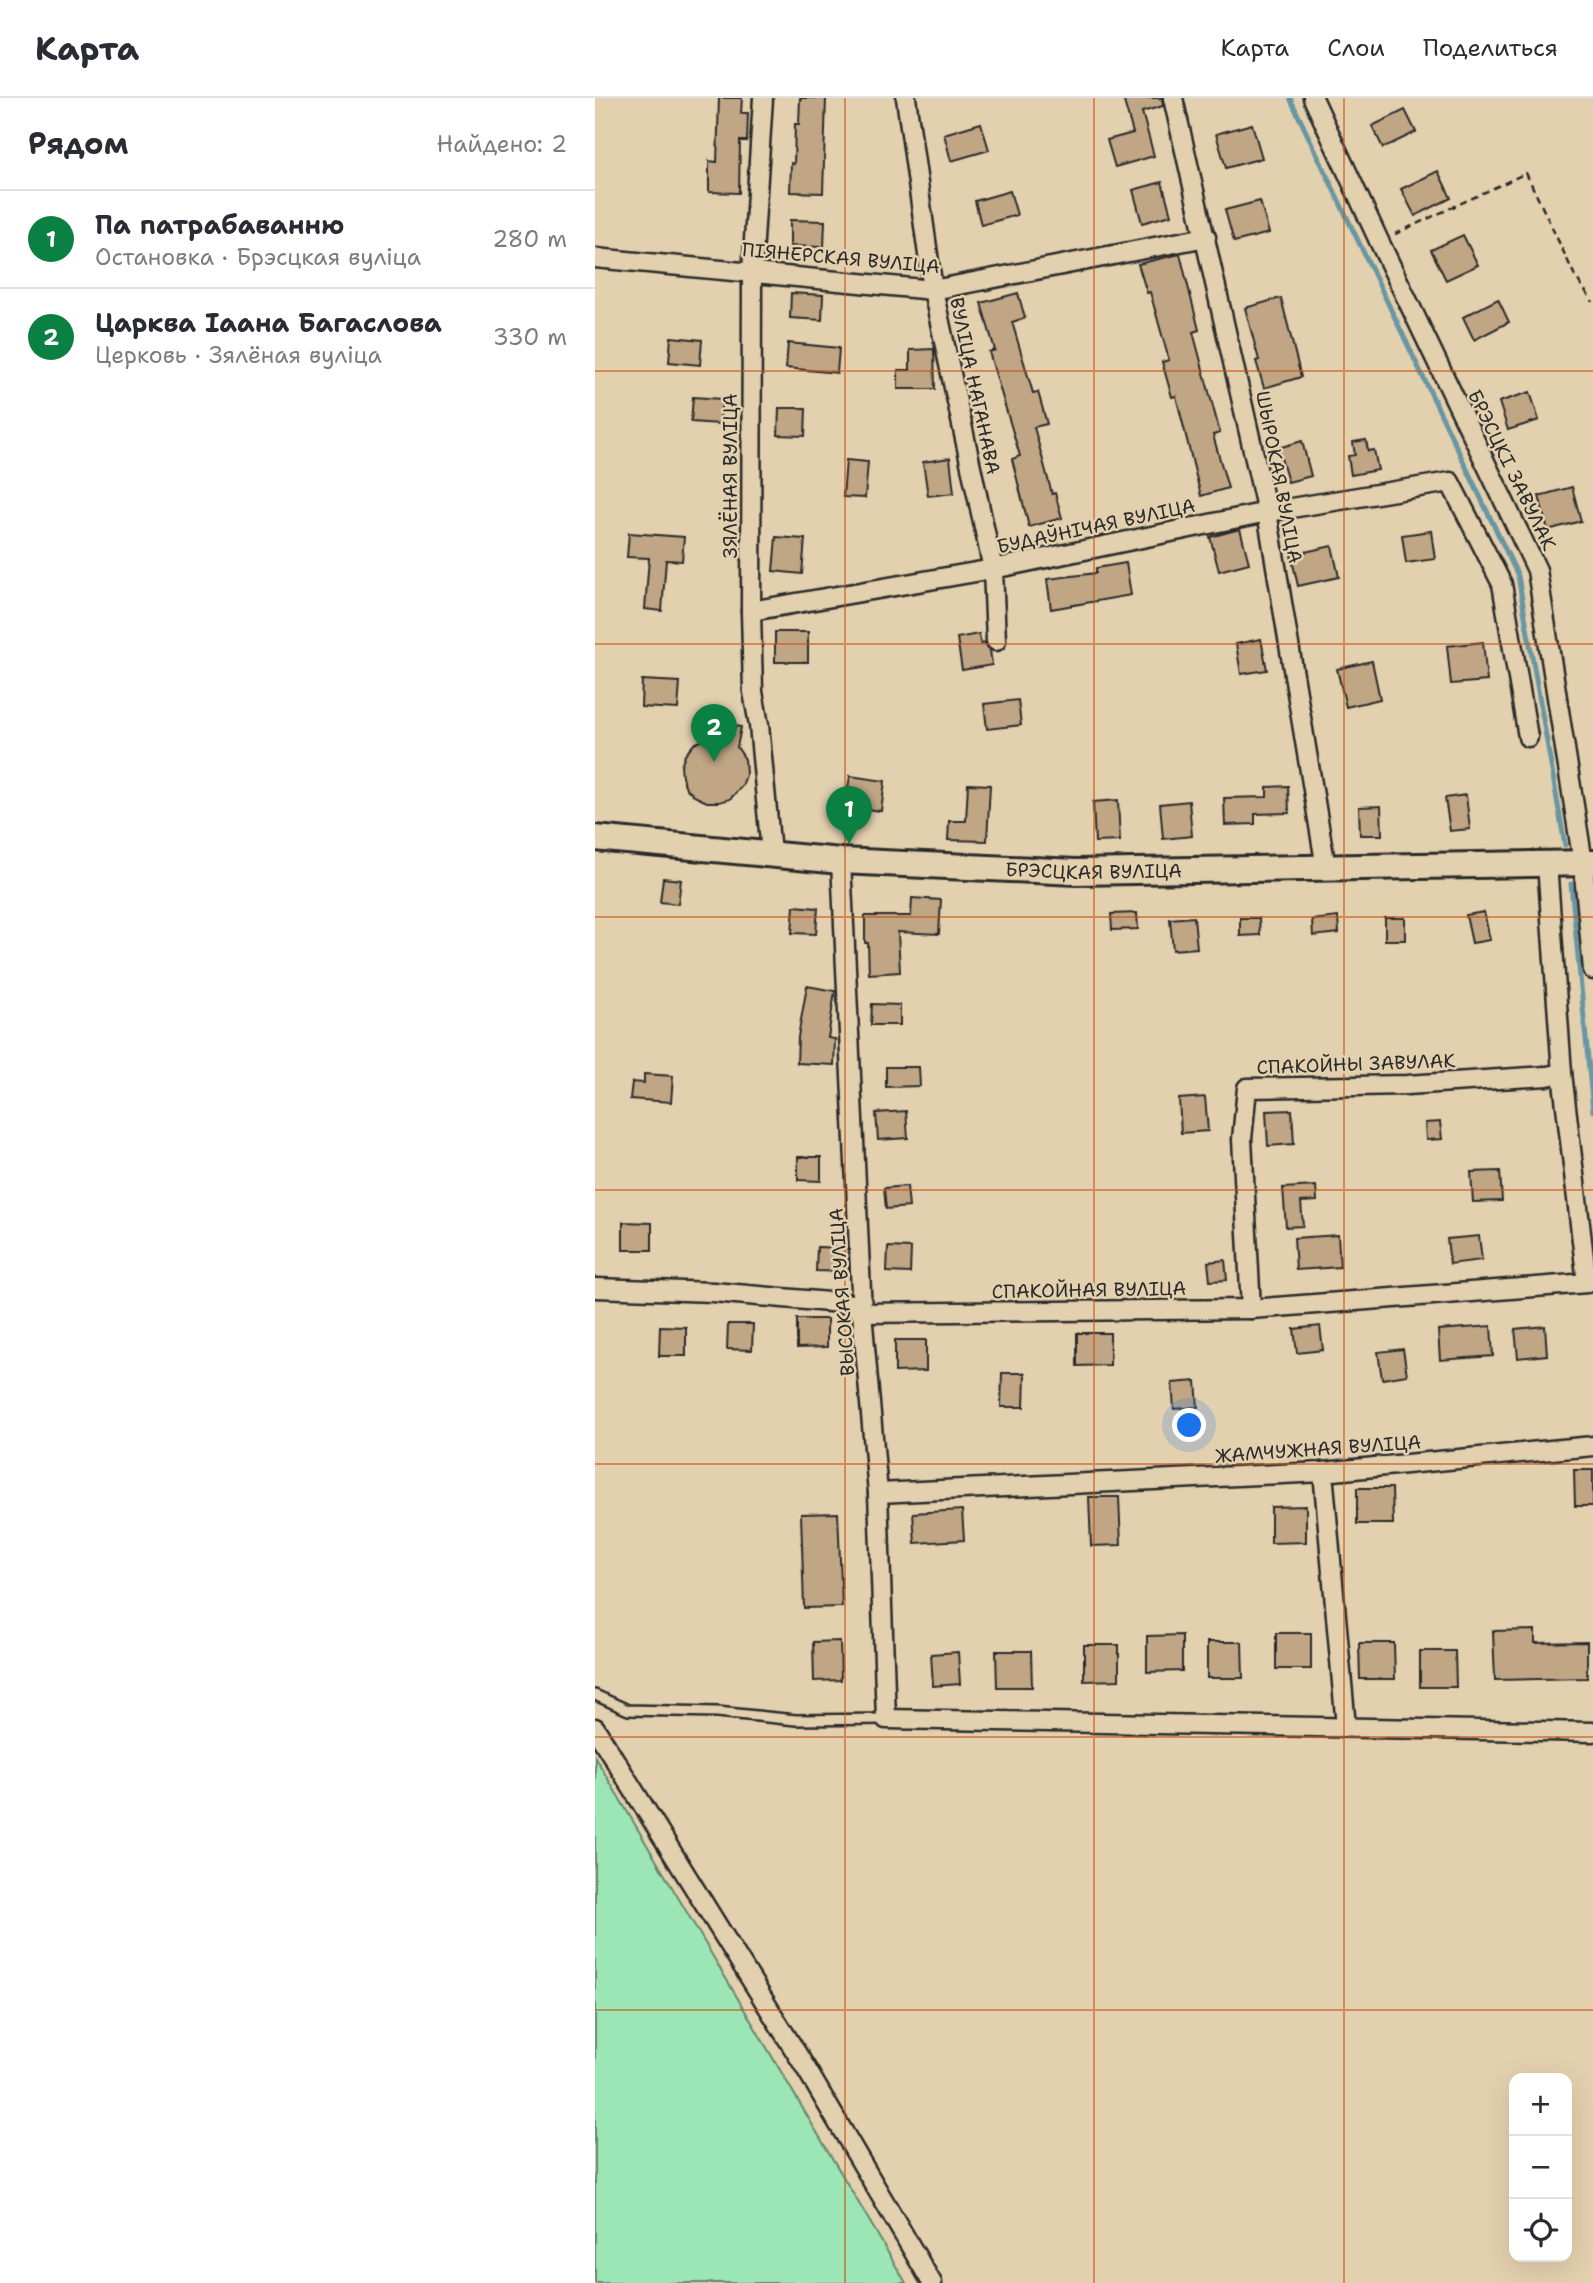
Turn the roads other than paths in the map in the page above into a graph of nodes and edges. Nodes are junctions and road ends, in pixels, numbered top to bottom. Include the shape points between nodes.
1 (763, 98) edge
2 (906, 98) edge
3 (1173, 98) edge
4 (1313, 98) edge
5 (1206, 237) junction
6 (595, 258) edge
7 (752, 272) junction
8 (933, 290) junction
9 (1267, 512) junction
10 (993, 569) junction
11 (751, 611) junction
12 (996, 641) dead end
13 (1528, 737) dead end
14 (595, 838) edge
15 (771, 853) junction
16 (841, 861) junction
17 (1547, 863) junction
18 (1588, 863) edge
19 (1326, 868) junction
20 (1593, 970) edge
21 (1562, 1073) junction
22 (595, 1288) edge
23 (1251, 1309) junction
24 (862, 1313) junction
25 (1593, 1446) edge
26 (1323, 1472) junction
27 (878, 1493) junction
28 (595, 1695) edge
29 (886, 1719) junction
30 (1346, 1727) junction
31 (595, 1728) edge
32 (1593, 1732) edge
33 (932, 2283) edge

1 - 7 street, ЗЯЛЁНАЯ ВУЛІЦА
2 - 8 street, ВУЛІЦА НАГАНАВА
3 - 5 street, ШЫРОКАЯ ВУЛІЦА
4 - 18 street, БРЭСЦКІ ЗАВУЛАК via 1537,570
5 - 8 street, ПІЯНЕРСКАЯ ВУЛІЦА
5 - 9 street, ШЫРОКАЯ ВУЛІЦА
6 - 7 street, ПІЯНЕРСКАЯ ВУЛІЦА
7 - 8 street, ПІЯНЕРСКАЯ ВУЛІЦА
7 - 11 street, ЗЯЛЁНАЯ ВУЛІЦА
8 - 10 street, ВУЛІЦА НАГАНАВА
9 - 10 street, БУДАЎНІЧАЯ ВУЛІЦА
9 - 13 street, БУДАЎНІЧАЯ ВУЛІЦА via 1450,482 1502,584
9 - 19 street, ШЫРОКАЯ ВУЛІЦА
10 - 11 street, БУДАЎНІЧАЯ ВУЛІЦА
10 - 12 street, ВУЛІЦА НАГАНАВА
11 - 15 street, ЗЯЛЁНАЯ ВУЛІЦА via 753,692
14 - 15 street, БРЭСЦКАЯ ВУЛІЦА
15 - 16 street, БРЭСЦКАЯ ВУЛІЦА
16 - 19 street, БРЭСЦКАЯ ВУЛІЦА via 1076,872
16 - 24 street, ВЫСОКАЯ ВУЛІЦА
17 - 18 street, БРЭСЦКАЯ ВУЛІЦА
17 - 19 street, БРЭСЦКАЯ ВУЛІЦА
17 - 21 street
18 - 20 street, БРЭСЦКІ ЗАВУЛАК
21 - 23 street, СПАКОЙНЫ ЗАВУЛАК via 1407,1085 1247,1088 1242,1139
21 - 23 street, СПАКОЙНАЯ ВУЛІЦА via 1587,1283
22 - 24 street, СПАКОЙНАЯ ВУЛІЦА via 852,1304
23 - 24 street, СПАКОЙНАЯ ВУЛІЦА
24 - 27 street, ВЫСОКАЯ ВУЛІЦА
25 - 26 street, ЖАМЧУЖНАЯ ВУЛІЦА
26 - 27 street, ЖАМЧУЖНАЯ ВУЛІЦА
26 - 30 street
27 - 29 street, ВЫСОКАЯ ВУЛІЦА
28 - 29 lane via 628,1710 796,1720
29 - 30 street
30 - 32 street
31 - 33 street via 807,2070

